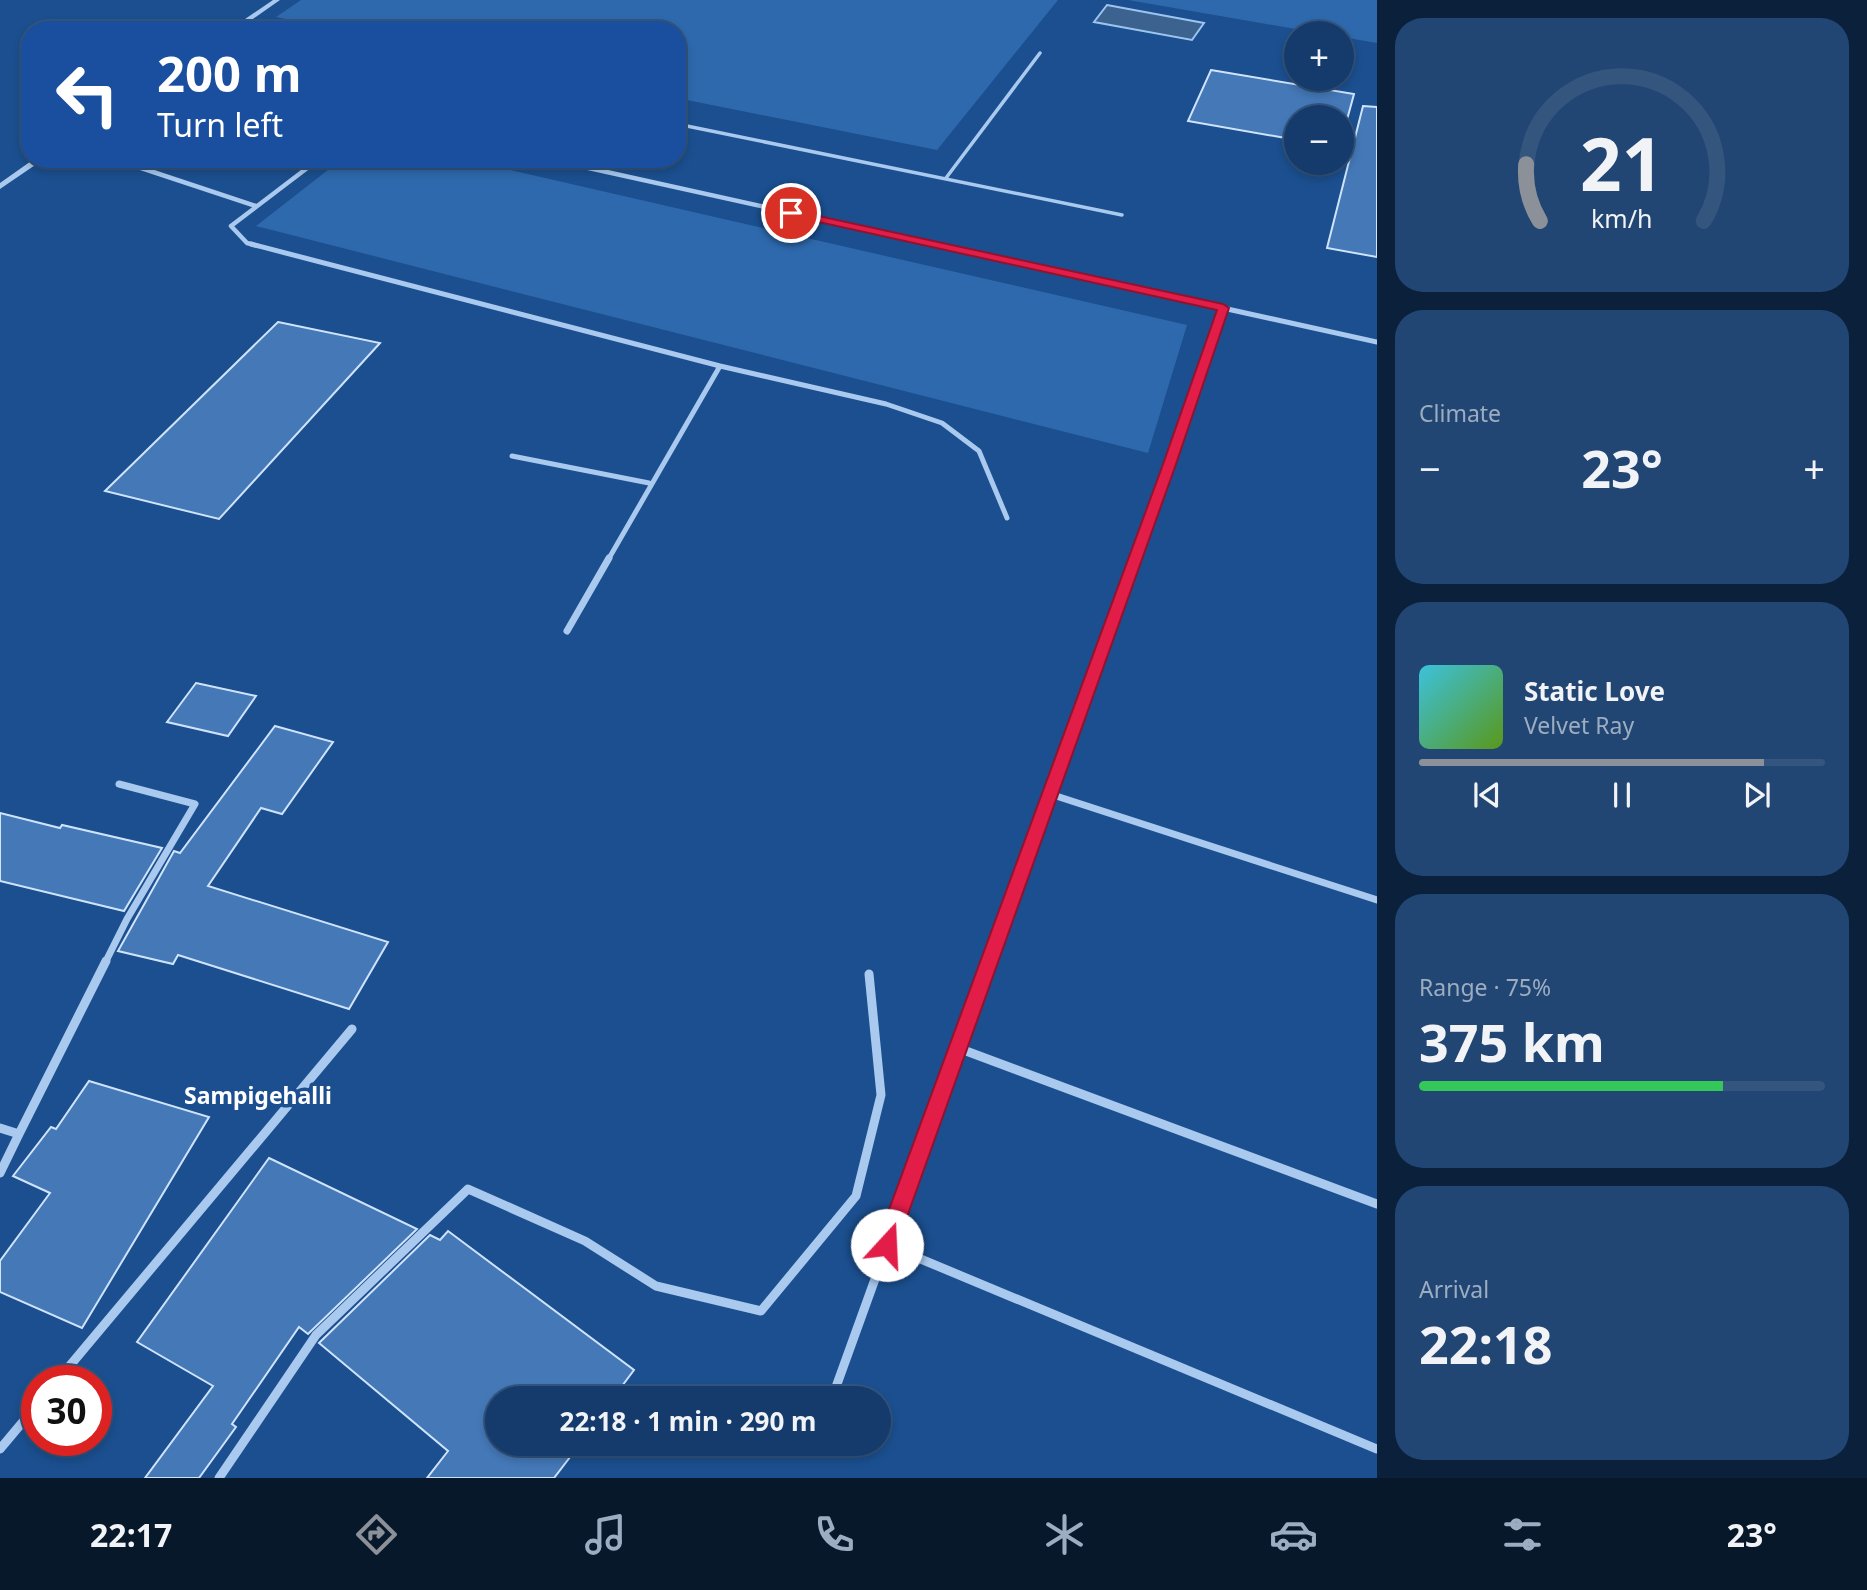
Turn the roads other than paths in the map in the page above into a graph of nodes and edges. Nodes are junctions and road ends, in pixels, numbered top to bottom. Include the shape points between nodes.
1 (276, 0) edge
2 (245, 21) edge
3 (1040, 53) dead end
4 (686, 126) edge
5 (27, 168) edge
6 (141, 168) edge
7 (307, 168) edge
8 (589, 168) edge
9 (946, 178) junction
10 (0, 187) edge
11 (256, 206) junction
12 (1122, 215) dead end
13 (1223, 308) junction
14 (1377, 342) edge
15 (720, 366) junction
16 (512, 456) dead end
17 (649, 483) junction
18 (1007, 518) dead end
19 (567, 631) dead end
20 (119, 783) dead end
21 (1050, 794) junction
22 (1377, 900) edge
23 (869, 974) dead end
24 (352, 1029) dead end
25 (958, 1048) junction
26 (0, 1128) edge
27 (19, 1134) junction
28 (0, 1173) edge
29 (1377, 1204) edge
30 (887, 1245) junction
31 (70, 1365) edge
32 (836, 1386) edge
33 (21, 1424) edge
34 (0, 1449) edge
35 (1377, 1449) edge
36 (219, 1478) edge

1 - 2 street
3 - 9 lane
4 - 9 lane
5 - 10 street
6 - 11 street
7 - 11 street
8 - 13 street
9 - 12 lane
11 - 15 street via 231,226 247,243
13 - 14 street
13 - 21 street
15 - 17 street
15 - 18 street via 886,404 942,423 979,451
16 - 17 street
17 - 19 street
20 - 27 street via 195,804 127,919
21 - 22 street
21 - 25 street
23 - 36 street via 881,1095 856,1196 761,1311 656,1286 585,1241 468,1189 316,1335
24 - 31 street
25 - 29 street
25 - 30 street
26 - 27 street
27 - 28 street
30 - 32 street
30 - 35 street
33 - 34 street

